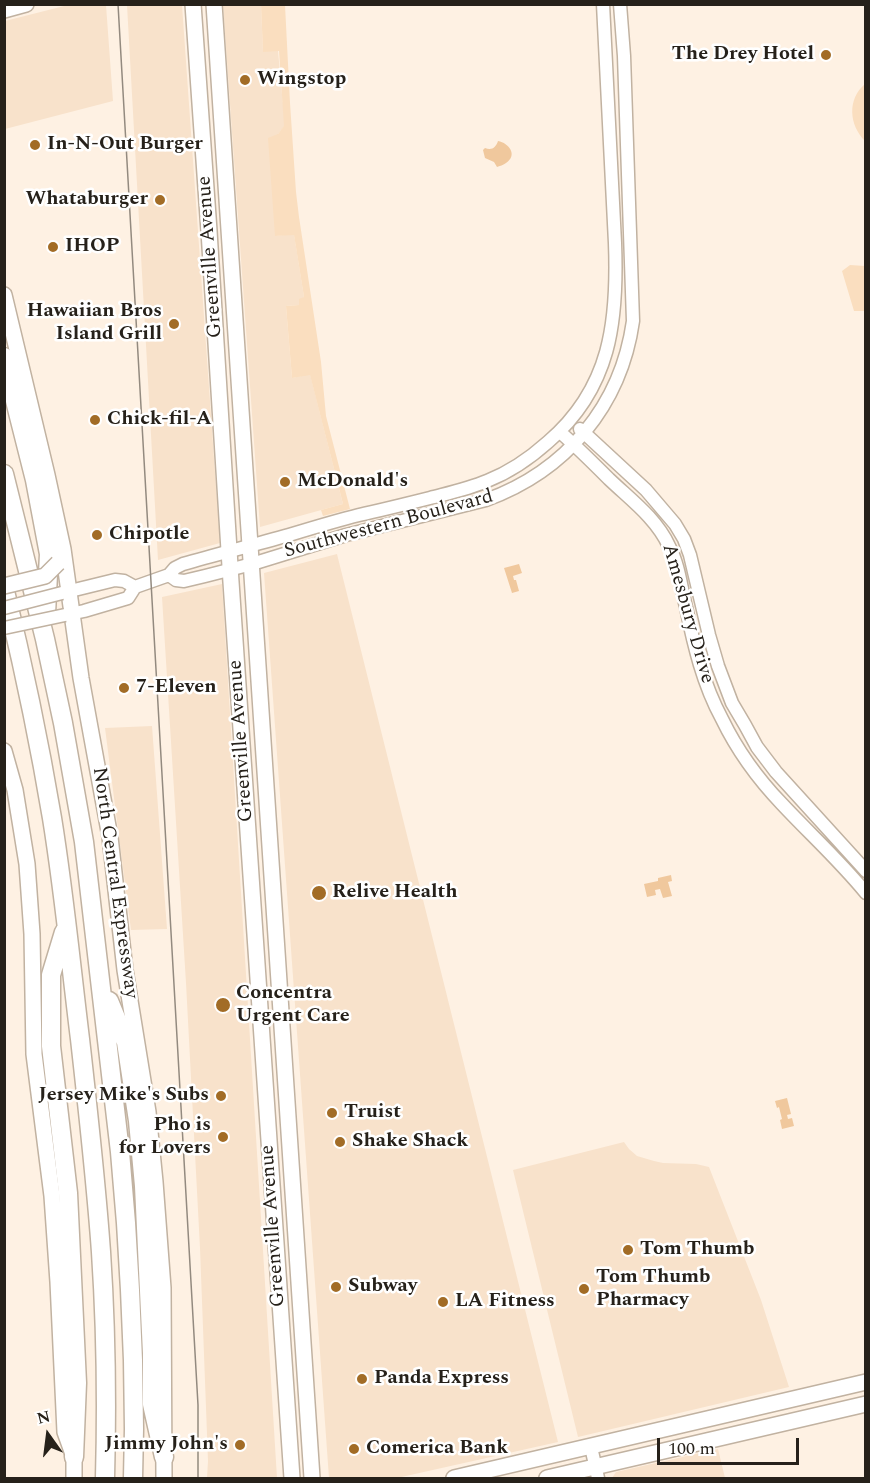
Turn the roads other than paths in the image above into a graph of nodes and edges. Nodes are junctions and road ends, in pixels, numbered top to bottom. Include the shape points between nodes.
1 (26, 4) edge
2 (193, 4) edge
3 (214, 4) edge
4 (603, 4) edge
5 (620, 4) edge
6 (4, 10) edge
7 (606, 56) junction
8 (624, 56) junction
9 (230, 229) junction
10 (209, 231) junction
11 (616, 278) junction
12 (633, 278) junction
13 (4, 295) edge
14 (4, 357) edge
15 (240, 383) junction
16 (219, 384) junction
17 (570, 421) junction
18 (560, 432) junction
19 (584, 433) junction
20 (575, 444) junction
21 (4, 474) edge
22 (291, 535) junction
23 (251, 546) junction
24 (296, 550) junction
25 (230, 551) junction
26 (61, 559) junction
27 (252, 564) junction
28 (231, 570) junction
29 (169, 575) junction
30 (4, 587) edge
31 (135, 587) junction
32 (66, 592) junction
33 (4, 608) edge
34 (69, 614) junction
35 (4, 628) edge
36 (4, 638) edge
37 (45, 639) junction
38 (20, 655) junction
39 (263, 729) junction
40 (241, 730) junction
41 (749, 733) junction
42 (734, 740) junction
43 (4, 751) edge
44 (271, 862) junction
45 (251, 864) junction
46 (866, 870) edge
47 (866, 893) edge
48 (66, 924) junction
49 (100, 980) junction
50 (281, 1019) junction
51 (261, 1021) junction
52 (866, 1382) edge
53 (799, 1398) junction
54 (866, 1404) edge
55 (805, 1418) junction
56 (591, 1447) junction
57 (74, 1457) junction
58 (164, 1457) junction
59 (597, 1473) edge
60 (74, 1479) edge
61 (105, 1479) edge
62 (133, 1479) edge
63 (164, 1479) edge
64 (292, 1479) edge
65 (312, 1479) edge
66 (454, 1479) edge
67 (547, 1479) edge

1 - 6 main road
2 - 10 main road, Greenville Avenue
3 - 9 main road, Greenville Avenue
4 - 7 street, Southwestern Boulevard
5 - 8 street, Southwestern Boulevard
7 - 8 street
7 - 11 street, Southwestern Boulevard
8 - 12 street, Southwestern Boulevard
9 - 10 main road
9 - 15 main road, Greenville Avenue
10 - 16 main road, Greenville Avenue
11 - 12 street
11 - 17 street, Southwestern Boulevard via 612,324 602,368
12 - 19 street, Southwestern Boulevard via 633,321 621,374
13 - 26 main road, North Central Expressway via 47,475
14 - 37 highway via 50,554
15 - 16 main road
15 - 23 main road, Greenville Avenue
16 - 25 main road, Greenville Avenue
17 - 18 street, Southwestern Boulevard
17 - 19 street, Amesbury Drive
18 - 20 street, Amesbury Drive
18 - 22 street, Southwestern Boulevard via 510,471 485,482
19 - 20 street, Southwestern Boulevard
19 - 41 street, Amesbury Drive via 646,490 684,539 718,666
20 - 24 street, Southwestern Boulevard via 538,475 502,494
20 - 42 street, Amesbury Drive via 650,517 670,546 699,662
21 - 37 highway, North Central Expressway
22 - 23 street, Southwestern Boulevard
22 - 24 street
23 - 25 street, Southwestern Boulevard
23 - 27 main road, Greenville Avenue
24 - 27 street, Southwestern Boulevard
25 - 28 main road, Greenville Avenue
25 - 29 street, Southwestern Boulevard via 183,564
26 - 30 main road, bridge via 45,576
26 - 32 main road, North Central Expressway
27 - 28 street, Southwestern Boulevard
27 - 39 main road, Greenville Avenue
28 - 29 street, Southwestern Boulevard via 184,581
28 - 40 main road, Greenville Avenue
29 - 31 street, Southwestern Boulevard
30 - 38 highway
31 - 32 street, Southwestern Boulevard via 115,580
31 - 34 street, Southwestern Boulevard via 128,598
32 - 33 street, Southwestern Boulevard, bridge
32 - 34 main road, North Central Expressway
34 - 35 street, Southwestern Boulevard, bridge
34 - 58 main road, North Central Expressway via 110,837 125,970 148,1112 163,1288
36 - 38 highway
37 - 49 highway, North Central Expressway via 84,842
38 - 48 highway via 51,809
39 - 40 main road
39 - 44 main road, Greenville Avenue
40 - 45 main road, Greenville Avenue
41 - 42 street
41 - 46 street, Amesbury Drive via 776,772
42 - 47 street, Amesbury Drive via 781,803
43 - 57 main road via 15,790 27,864 34,1054 52,1196 65,1432
44 - 45 main road
44 - 50 main road, Greenville Avenue
45 - 51 main road, Greenville Avenue
48 - 57 highway via 51,975 51,1046 68,1193 76,1383
48 - 61 highway via 100,1240
49 - 58 highway via 126,1042 138,1121 152,1404
49 - 62 highway, North Central Expressway via 127,1234
50 - 51 main road
50 - 65 main road, Greenville Avenue
51 - 64 main road, Greenville Avenue
52 - 53 main road
53 - 55 main road
53 - 56 main road
54 - 55 main road
55 - 59 main road
56 - 59 street
56 - 66 main road
57 - 60 main road
58 - 63 main road, North Central Expressway
59 - 67 main road

